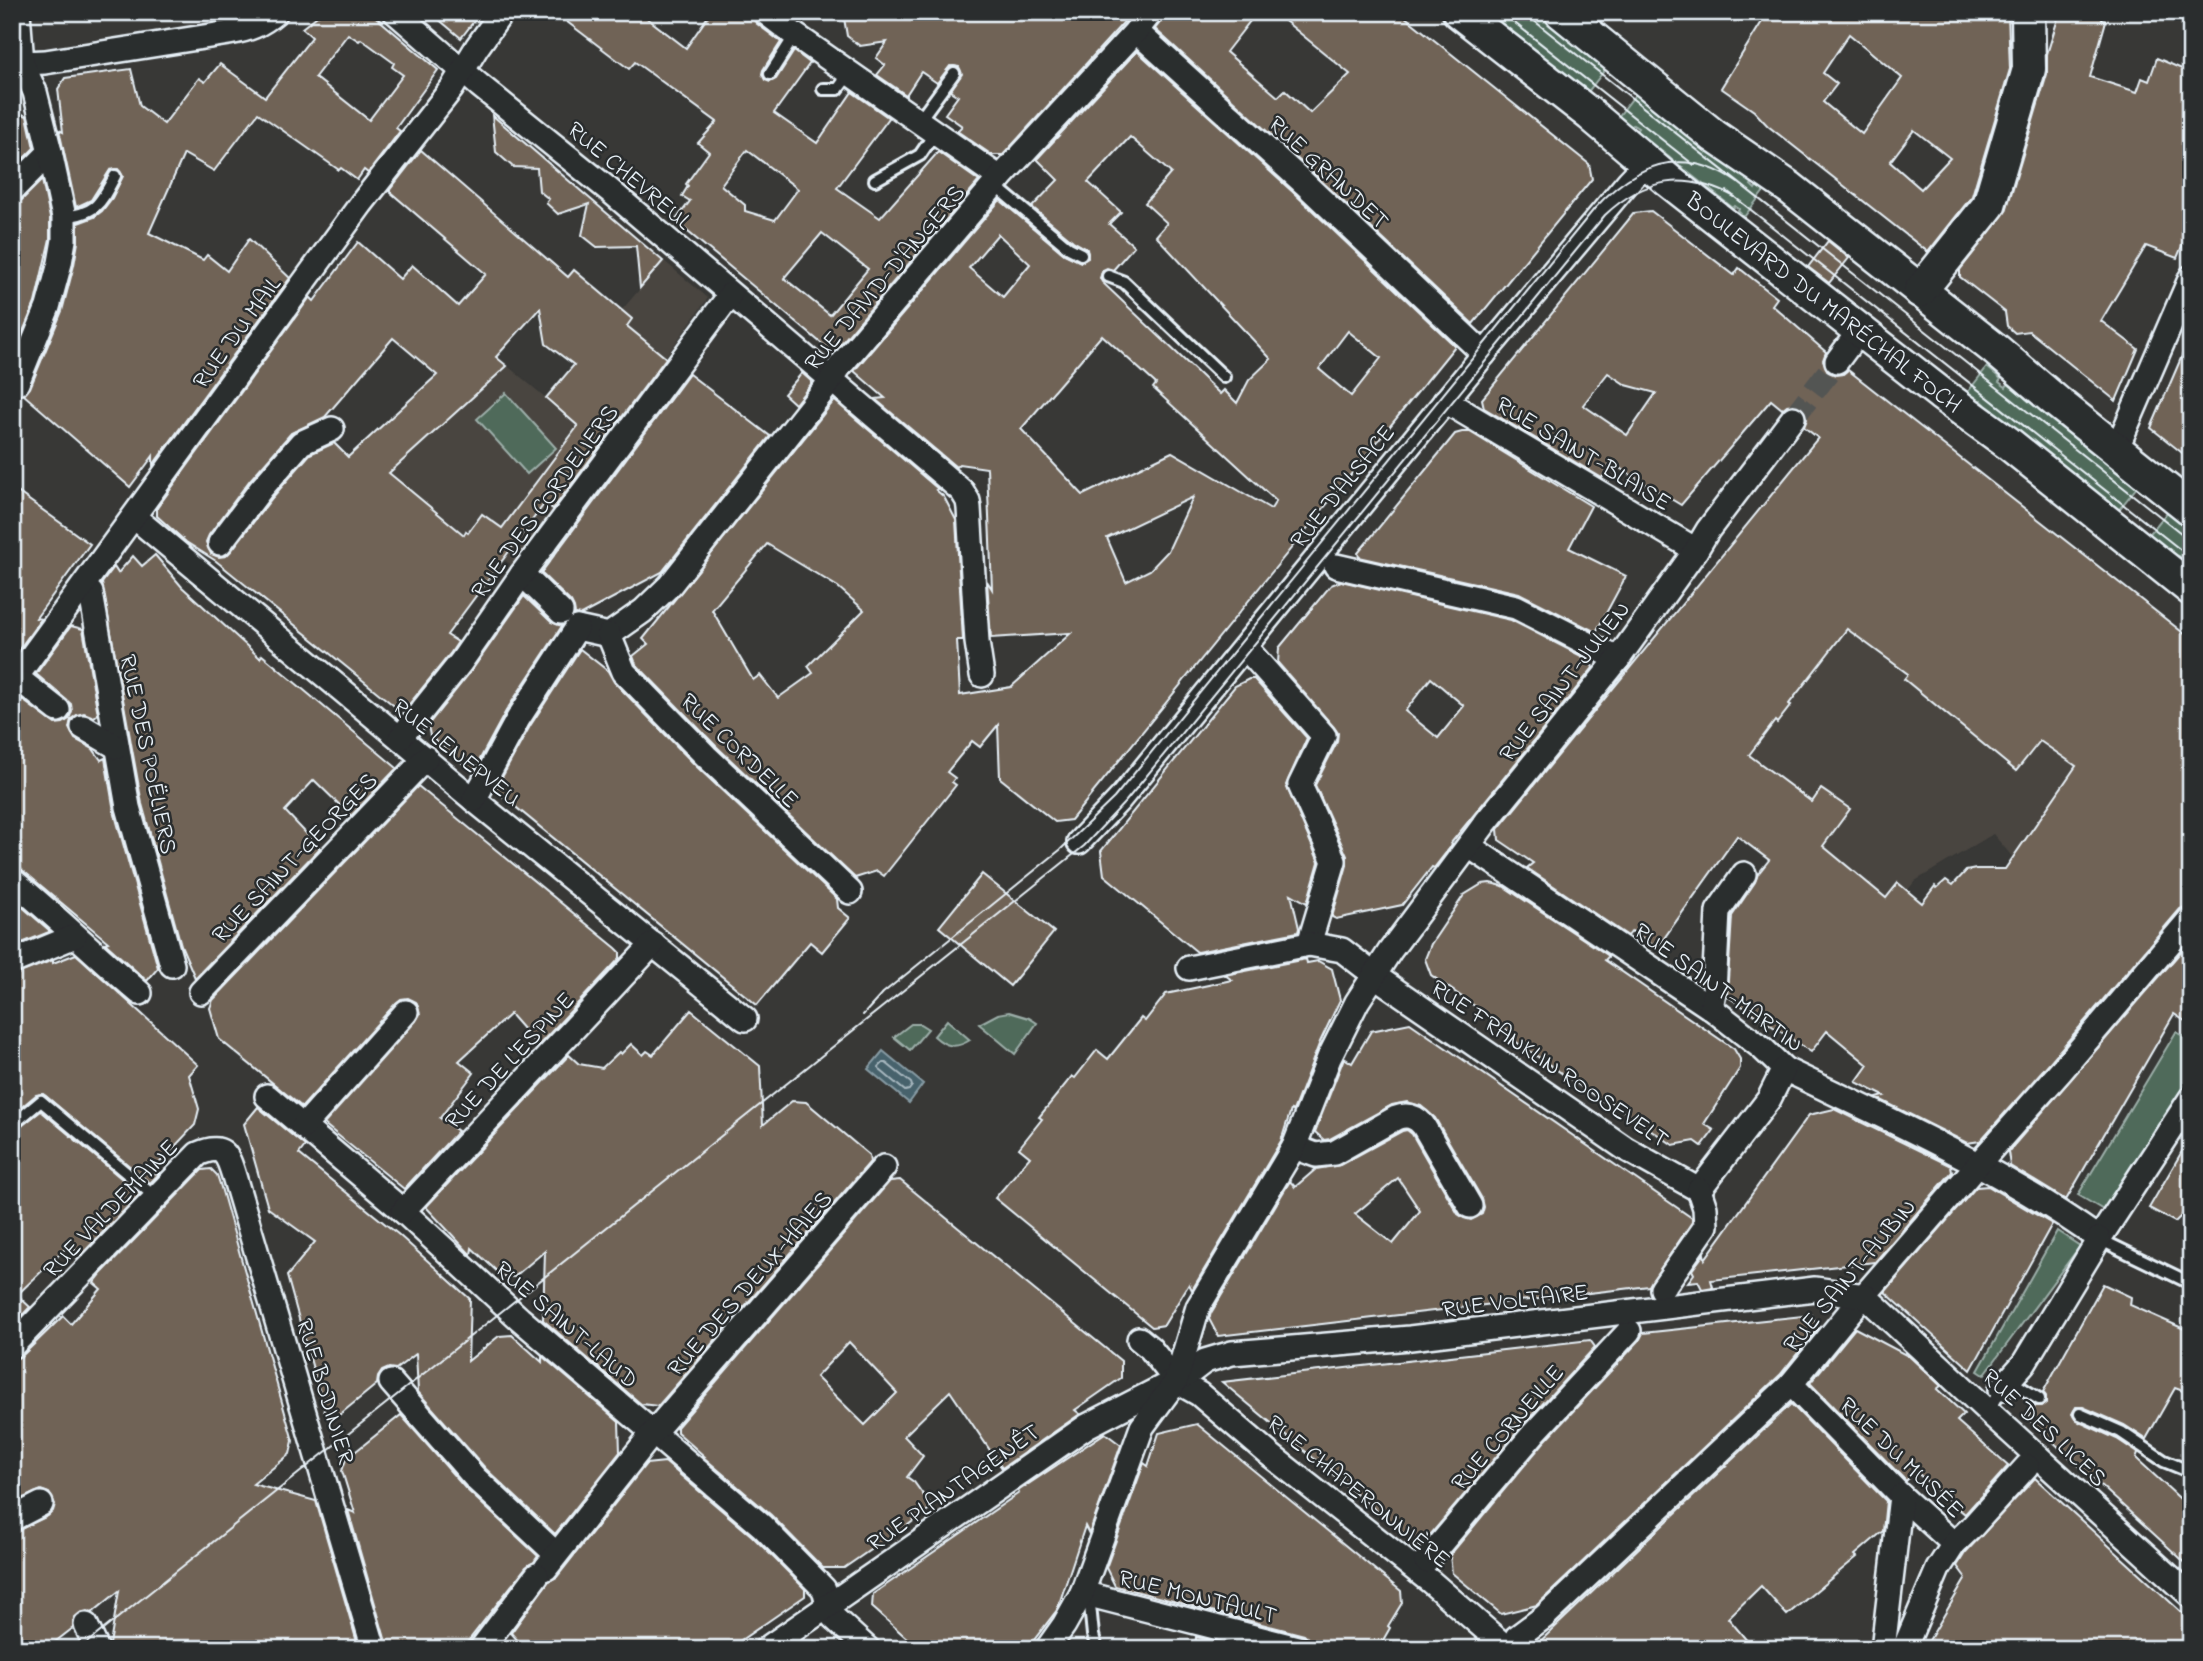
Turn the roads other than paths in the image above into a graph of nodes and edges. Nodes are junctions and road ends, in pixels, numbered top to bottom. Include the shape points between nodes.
1 (18, 12) edge
2 (276, 12) edge
3 (395, 12) edge
4 (502, 12) edge
5 (765, 12) edge
6 (1151, 12) edge
7 (1459, 12) edge
8 (1561, 12) edge
9 (2028, 12) edge
10 (1136, 31) junction
11 (795, 35) junction
12 (17, 67) edge
13 (463, 70) junction
14 (850, 73) junction
15 (770, 74) dead end
16 (954, 74) dead end
17 (823, 89) dead end
18 (927, 127) junction
19 (50, 152) junction
20 (1646, 163) junction
21 (115, 176) dead end
22 (875, 180) dead end
23 (997, 182) junction
24 (12, 190) edge
25 (64, 217) junction
26 (1081, 254) dead end
27 (1108, 276) dead end
28 (2191, 277) edge
29 (1920, 290) junction
30 (730, 295) junction
31 (1860, 330) junction
32 (1484, 354) junction
33 (1838, 361) tunnel mouth
34 (1224, 377) dead end
35 (831, 380) junction
36 (17, 383) dead end
37 (1445, 401) junction
38 (1793, 418) tunnel mouth
39 (332, 429) dead end
40 (2116, 450) junction
41 (2191, 509) edge
42 (139, 521) dead end
43 (1696, 550) junction
44 (210, 557) junction
45 (1336, 566) dead end
46 (522, 574) junction
47 (2191, 589) edge
48 (91, 593) dead end
49 (570, 622) junction
50 (610, 635) junction
51 (1245, 647) junction
52 (1618, 659) junction
53 (982, 675) dead end
54 (18, 684) edge
55 (58, 710) dead end
56 (83, 727) dead end
57 (400, 738) junction
58 (117, 747) junction
59 (426, 758) junction
60 (474, 800) junction
61 (1079, 842) dead end
62 (1469, 846) junction
63 (1744, 874) dead end
64 (12, 880) edge
65 (850, 892) dead end
66 (2191, 918) edge
67 (75, 936) junction
68 (653, 944) junction
69 (1309, 944) junction
70 (12, 962) edge
71 (172, 965) dead end
72 (1189, 968) dead end
73 (1369, 972) junction
74 (201, 992) dead end
75 (140, 993) dead end
76 (1711, 1008) junction
77 (406, 1012) dead end
78 (745, 1018) dead end
79 (1784, 1069) junction
80 (267, 1097) dead end
81 (2191, 1098) edge
82 (12, 1125) edge
83 (303, 1127) junction
84 (1294, 1147) junction
85 (222, 1151) joint
86 (1979, 1163) junction
87 (884, 1167) dead end
88 (1699, 1190) junction
89 (155, 1197) junction
90 (1470, 1206) dead end
91 (403, 1211) junction
92 (2099, 1238) junction
93 (2190, 1283) edge
94 (1662, 1289) dead end
95 (1866, 1296) junction
96 (1629, 1331) dead end
97 (1139, 1339) dead end
98 (12, 1346) edge
99 (1176, 1381) junction
100 (391, 1382) dead end
101 (1791, 1384) junction
102 (2001, 1389) junction
103 (2039, 1399) dead end
104 (1988, 1411) junction
105 (2080, 1414) dead end
106 (652, 1434) junction
107 (2027, 1466) dead end
108 (2191, 1472) edge
109 (1901, 1496) junction
110 (41, 1504) dead end
111 (12, 1519) edge
112 (1954, 1544) junction
113 (1426, 1561) dead end
114 (546, 1565) junction
115 (1085, 1594) junction
116 (2191, 1596) edge
117 (86, 1625) dead end
118 (1511, 1644) edge
119 (97, 1649) edge
120 (374, 1649) edge
121 (481, 1649) edge
122 (766, 1649) edge
123 (868, 1649) edge
124 (1047, 1649) edge
125 (1097, 1649) edge
126 (1301, 1649) edge
127 (1883, 1649) edge
128 (1904, 1649) edge

1 - 12 street
2 - 12 street via 250,29
3 - 13 street, RUE CHEVREUL
4 - 13 street, RUE DU MAIL
5 - 11 street
6 - 10 street, RUE DAVID-D'ANGERS
7 - 20 main road, BOULEVARD DU MARÉCHAL FOCH
8 - 29 main road via 1714,135
9 - 29 main road via 2029,69 1989,205
10 - 23 street, RUE DAVID-D'ANGERS
10 - 32 street, RUE GRANDET
11 - 14 street
11 - 15 lane
12 - 19 street via 35,92
13 - 30 street, RUE CHEVREUL
13 - 54 street, RUE DU MAIL via 361,204
14 - 17 lane via 838,89
14 - 18 street
16 - 18 lane
18 - 22 lane via 920,155
18 - 23 street
19 - 24 street
19 - 25 street
20 - 31 main road, BOULEVARD DU MARÉCHAL FOCH
20 - 32 street, RUE D'ALSACE
21 - 25 lane via 92,211
23 - 26 lane
23 - 35 street, RUE DAVID-D'ANGERS
25 - 36 street via 60,263 48,307
27 - 34 lane via 1124,282
28 - 40 street
29 - 40 main road
30 - 35 street, RUE CHEVREUL
30 - 46 street, RUE DES CORDELIERS
31 - 33 street
31 - 47 main road, BOULEVARD DU MARÉCHAL FOCH
32 - 37 street, RUE D'ALSACE
35 - 50 street, RUE DAVID-D'ANGERS via 670,585
35 - 53 street, RUE CHEVREUL via 966,498
37 - 43 street, RUE SAINT-BLAISE
37 - 51 street, RUE D'ALSACE
38 - 43 street, RUE SAINT-JULIEN
39 - 44 street via 302,443
40 - 41 main road
42 - 44 street, RUE LENEPVEU
43 - 52 street, RUE SAINT-JULIEN
44 - 57 street, RUE LENEPVEU
45 - 52 street via 1516,607
46 - 49 street
46 - 57 street, RUE DES CORDELIERS via 461,662
48 - 58 street, RUE DES POËLIERS
49 - 50 street
49 - 60 street
50 - 65 street, RUE CORDELLE via 624,672
51 - 61 street, RUE D'ALSACE
51 - 69 street via 1324,736 1300,785 1334,861
52 - 62 street, RUE SAINT-JULIEN
54 - 55 street
56 - 58 street
57 - 59 street, RUE LENEPVEU
58 - 71 street, RUE DES POËLIERS via 128,807
59 - 60 street, RUE LENEPVEU
59 - 74 street, RUE SAINT-GEORGES
60 - 68 street, RUE LENEPVEU
62 - 73 street, RUE SAINT-JULIEN
62 - 76 street, RUE SAINT-MARTIN
63 - 76 street via 1718,911
64 - 67 street
66 - 86 street, RUE SAINT-AUBIN
67 - 70 street
67 - 75 street
68 - 78 street, RUE LENEPVEU
68 - 91 street, RUE DE L'ESPINE
69 - 72 street
69 - 73 street, RUE FRANKLIN ROOSEVELT via 1342,950
73 - 84 street, RUE SAINT-JULIEN
73 - 88 street, RUE FRANKLIN ROOSEVELT via 1626,1149
76 - 79 street, RUE SAINT-MARTIN
77 - 83 street
79 - 86 street, RUE SAINT-MARTIN
79 - 88 street via 1769,1099
80 - 83 street, RUE SAINT-LAUD
81 - 92 street
82 - 89 lane via 41,1101
83 - 91 street, RUE SAINT-LAUD
84 - 90 street via 1316,1154 1334,1153 1396,1118 1410,1116 1423,1125
84 - 99 street, RUE SAINT-JULIEN via 1200,1303
85 - 89 street, RUE VALDEMAINE via 209,1149 198,1154
85 - 120 street, RUE BODINIER via 234,1176
86 - 92 street, RUE SAINT-MARTIN
86 - 95 street, RUE SAINT-AUBIN
87 - 106 street, RUE DES DEUX-HAIES
88 - 94 street via 1706,1226
89 - 98 street, RUE VALDEMAINE
91 - 106 street, RUE SAINT-LAUD
92 - 93 lane
92 - 102 street via 2024,1363
95 - 99 street, RUE VOLTAIRE via 1815,1289 1410,1338 1232,1353 1205,1362
95 - 101 street, RUE SAINT-AUBIN
95 - 104 street, RUE DES LICES
96 - 113 street, RUE CORNEILLE via 1534,1433
97 - 99 street, RUE CHAPERONNIÈRE
99 - 115 street via 1142,1427
99 - 118 street, RUE CHAPERONNIÈRE via 1199,1394
99 - 122 street, RUE PLANTAGENÊT via 1087,1426
100 - 114 street
101 - 109 street, RUE DU MUSÉE
101 - 118 street, RUE SAINT-AUBIN
102 - 103 lane via 2013,1384
102 - 104 lane
104 - 116 street, RUE DES LICES
105 - 108 lane
106 - 114 street, RUE DES DEUX-HAIES
106 - 123 street, RUE SAINT-LAUD via 762,1526 824,1589 833,1617
107 - 112 street
109 - 112 street, RUE DU MUSÉE
109 - 127 street
110 - 111 street
112 - 128 street, RUE DU MUSÉE via 1938,1569
114 - 121 street, RUE DES DEUX-HAIES
115 - 124 street
115 - 125 lane
115 - 126 street, RUE MONTAULT
117 - 119 street

